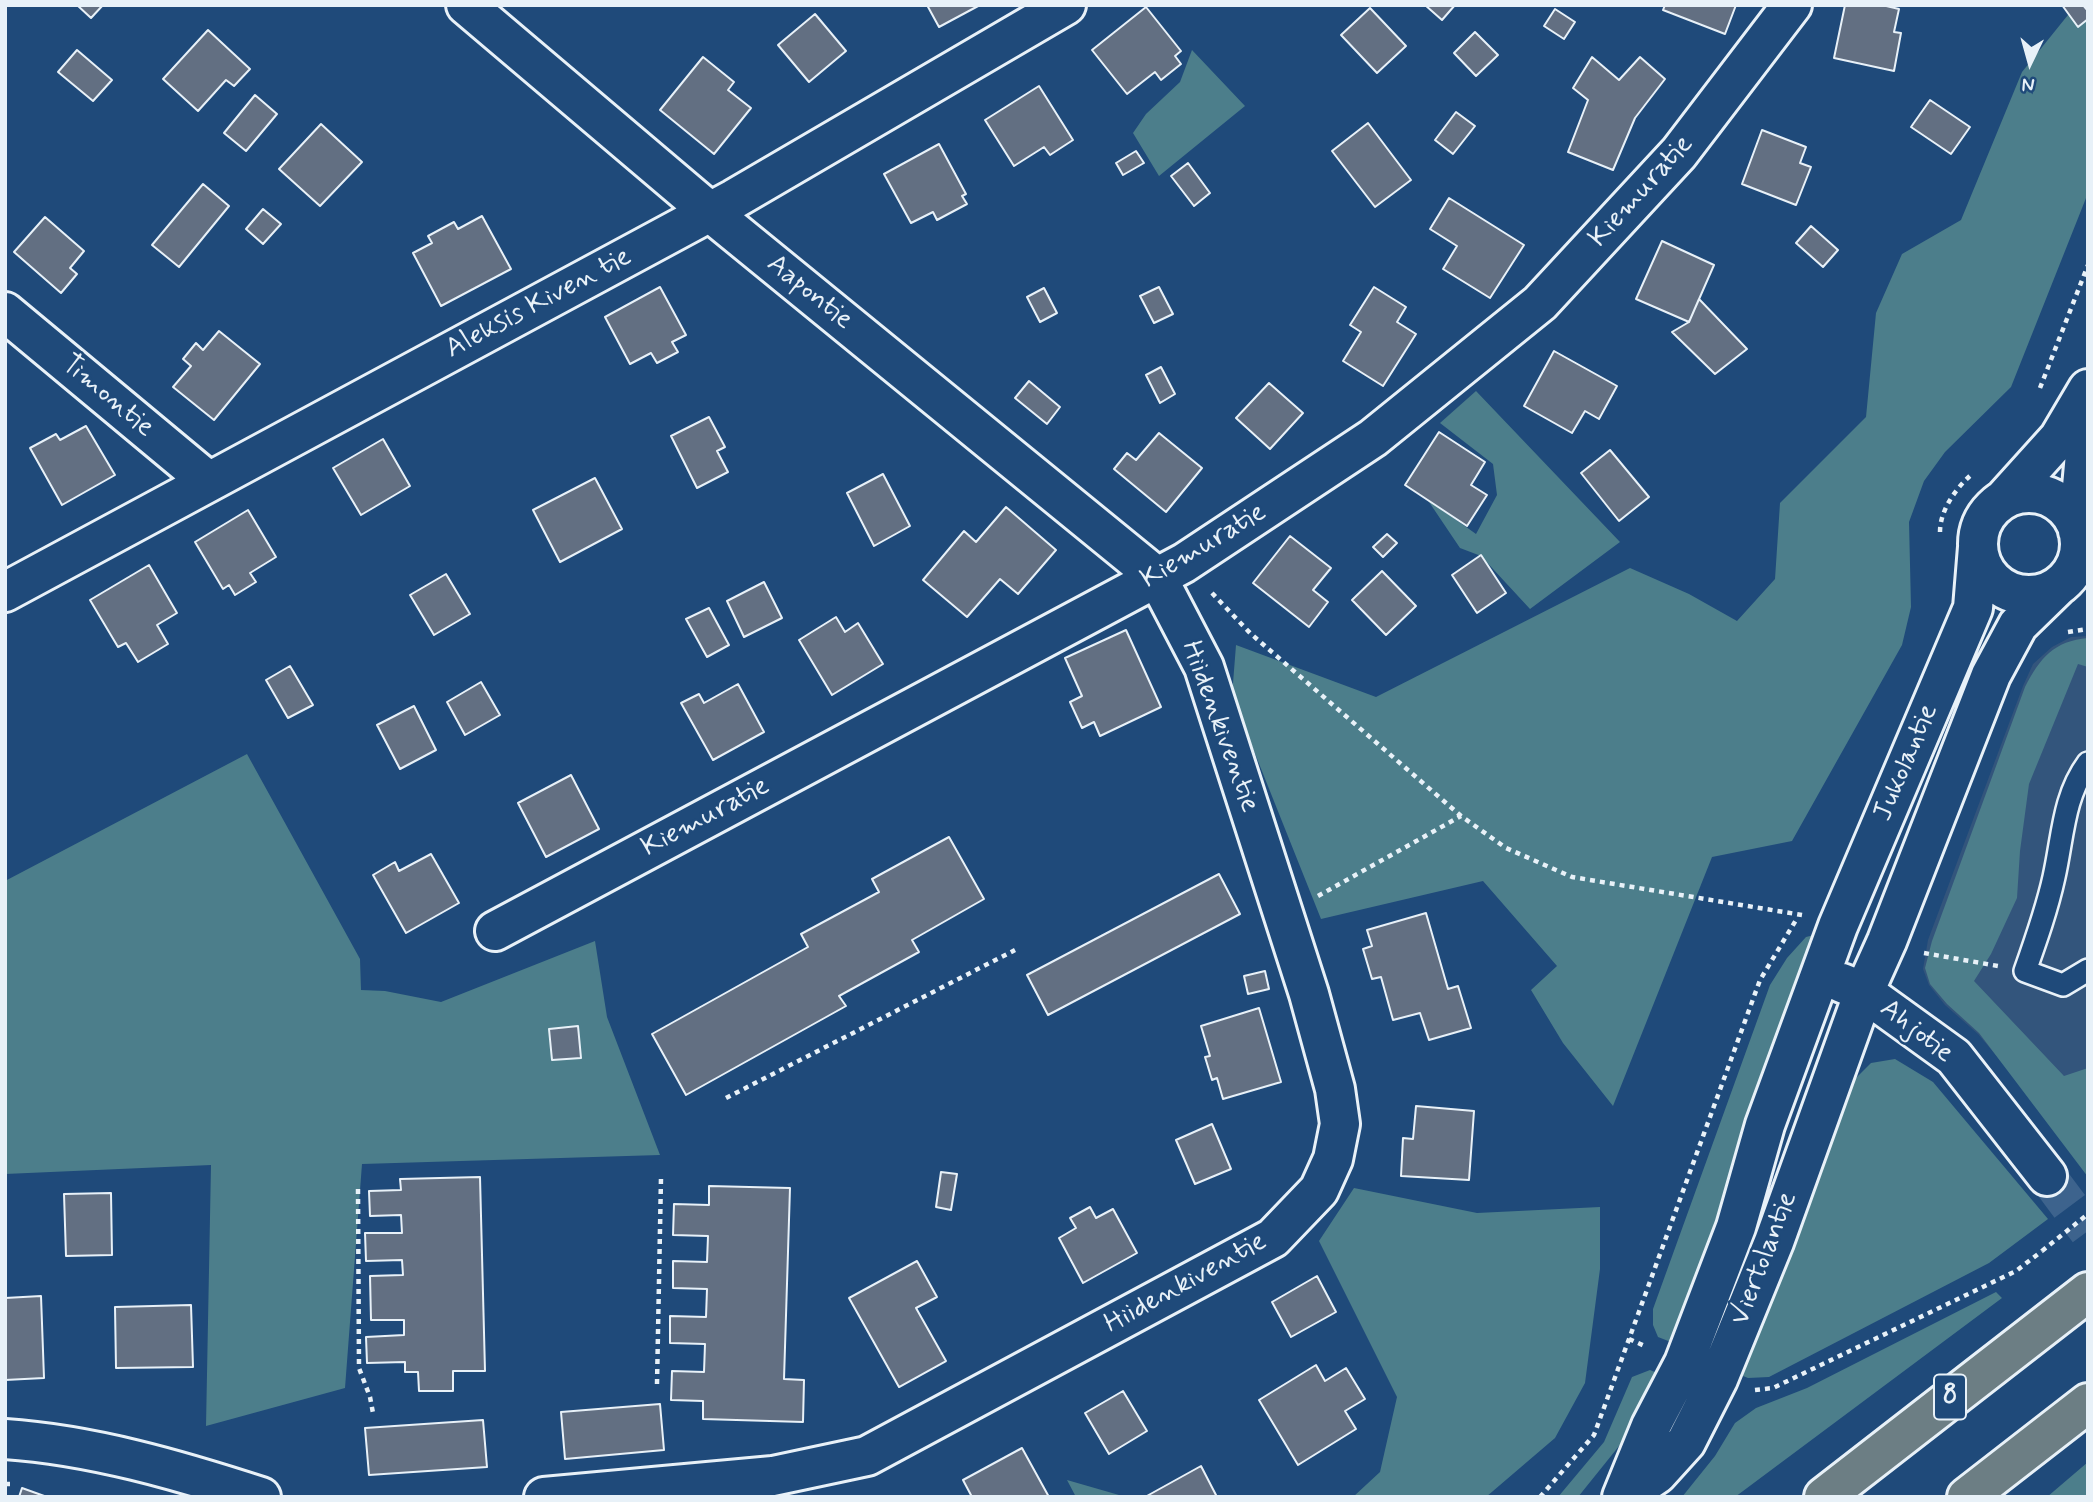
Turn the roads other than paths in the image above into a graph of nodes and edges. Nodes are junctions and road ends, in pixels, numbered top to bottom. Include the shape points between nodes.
1 (466, 5) edge
2 (1792, 5) edge
3 (1064, 6) edge
4 (710, 212) junction
5 (5, 312) edge
6 (2088, 389) edge
7 (2088, 421) edge
8 (208, 481) junction
9 (2004, 499) junction
10 (1978, 547) junction
11 (2075, 562) edge
12 (1157, 577) junction
13 (5, 592) edge
14 (2088, 763) edge
15 (495, 931) dead end
16 (2088, 970) edge
17 (1820, 975) junction
18 (1864, 992) junction
19 (2047, 1176) tunnel mouth
20 (2083, 1296) edge
21 (2088, 1403) edge
22 (5, 1439) edge
23 (261, 1497) edge
24 (544, 1497) edge
25 (1623, 1497) edge
26 (1824, 1497) edge
27 (1967, 1497) edge

1 - 4 street, Aapontie
2 - 12 street, Kiemuratie via 1679,153 1539,303 1373,438 1184,564
3 - 4 street, Aleksis Kiven tie
4 - 8 street, Aleksis Kiven tie
4 - 12 street, Aapontie
5 - 8 street, Timontie
6 - 9 street via 2059,438
7 - 11 street
8 - 13 street, Aleksis Kiven tie
9 - 10 street via 1984,519
9 - 11 street via 2026,493 2049,497 2067,510
10 - 11 street via 1995,583 2031,595
10 - 17 street, Jukolantie via 1972,608
11 - 18 street, Jukolantie via 2018,625 1991,675
12 - 15 street, Kiemuratie
12 - 24 street, Hiidenkiventie via 1204,667 1335,1089 1340,1124 1333,1159 1319,1190 1273,1238 867,1456 772,1476
14 - 16 lane via 2069,796 2054,878 2025,971 2063,985
17 - 18 street, Ahjotie
17 - 25 street, Viertolantie via 1765,1125 1736,1227 1684,1363 1651,1426
18 - 19 street, Ahjotie via 1954,1058
18 - 25 street, Viertolantie via 1774,1242 1718,1379 1686,1442 1657,1475
20 - 26 highway, 8
21 - 27 highway
22 - 23 street via 48,1442 182,1471

